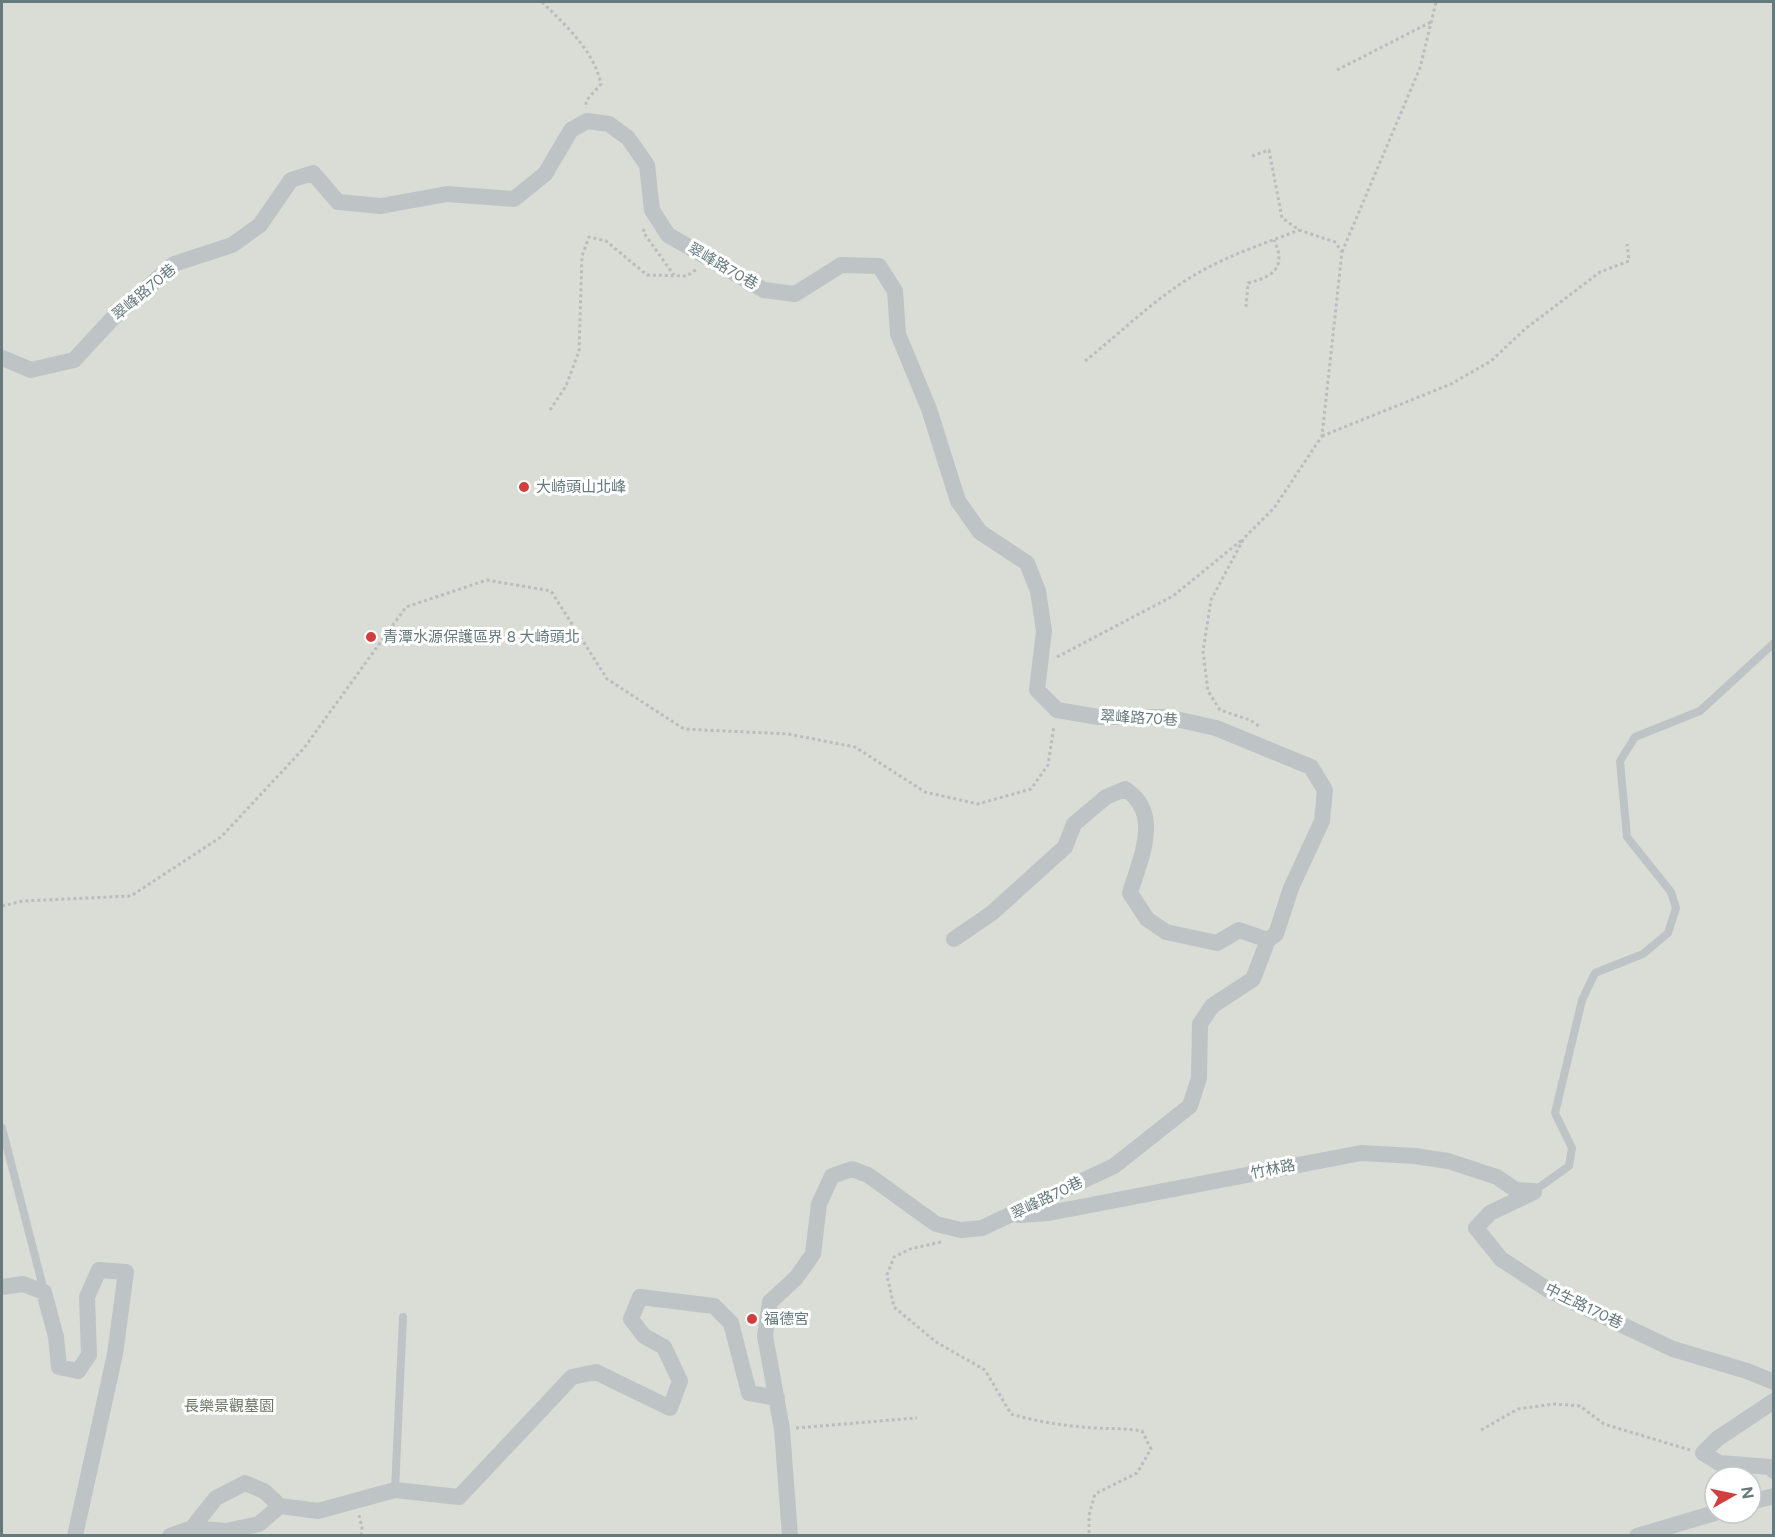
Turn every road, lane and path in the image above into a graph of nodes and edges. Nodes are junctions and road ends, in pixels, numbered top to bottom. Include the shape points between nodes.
1 (542, 2) edge
2 (1436, 2) edge
3 (1431, 22) junction
4 (1337, 70) dead end
5 (587, 121) junction
6 (1252, 156) dead end
7 (1299, 230) junction
8 (1274, 240) junction
9 (1627, 244) dead end
10 (1342, 252) junction
11 (711, 259) junction
12 (1246, 307) dead end
13 (2, 358) edge
14 (1086, 361) dead end
15 (550, 410) dead end
16 (1322, 436) junction
17 (1244, 538) junction
18 (1773, 643) edge
19 (1042, 664) junction
20 (1057, 710) junction
21 (1270, 750) junction
22 (2, 906) edge
23 (954, 939) dead end
24 (1268, 940) junction
25 (2, 1128) edge
26 (1534, 1191) junction
27 (1008, 1216) junction
28 (947, 1241) dead end
29 (2, 1287) edge
30 (44, 1292) junction
31 (403, 1317) dead end
32 (1773, 1382) edge
33 (777, 1398) junction
34 (1773, 1401) edge
35 (917, 1418) dead end
36 (782, 1429) junction
37 (1481, 1430) dead end
38 (1703, 1453) junction
39 (1773, 1471) edge
40 (395, 1490) junction
41 (356, 1502) junction
42 (280, 1506) junction
43 (1703, 1517) edge
44 (192, 1528) junction
45 (75, 1536) edge
46 (170, 1536) edge
47 (361, 1536) edge
48 (790, 1536) edge
49 (1089, 1536) edge
50 (1637, 1536) edge

1 - 5 path via 578,39 598,71 601,84 586,101
2 - 3 path
3 - 4 path
3 - 10 path via 1420,68
5 - 11 street, 翠峰路70巷 via 609,124 628,138 647,165 652,210 668,235
5 - 13 street, 翠峰路70巷 via 571,130 545,174 514,199 447,194 381,206 338,202 313,173 291,180 260,225 232,245 174,264 112,319 74,360 31,370
6 - 7 path via 1269,150 1282,218
7 - 8 path
7 - 10 path via 1335,242
8 - 12 path via 1279,250 1276,270 1268,278 1248,284
8 - 14 path via 1198,273 1140,313
9 - 16 path via 1629,261 1600,272 1491,361 1451,384
10 - 16 path
11 - 15 path via 687,276 647,275 606,241 589,237 582,256 579,351 566,386
11 - 19 street, 翠峰路70巷 via 764,290 795,294 842,266 879,266 895,291 898,334 929,409 958,501 980,532 1028,563 1038,591 1044,631
16 - 17 path via 1274,508
17 - 19 path via 1173,596
17 - 21 path via 1211,600 1203,651 1208,691 1220,710 1250,720 1265,731
18 - 26 lane via 1700,711 1635,737 1620,761 1627,837 1671,892 1676,908 1668,933 1643,954 1595,973 1581,1000 1555,1113 1572,1148 1569,1166
19 - 20 street, 翠峰路70巷 via 1037,690
20 - 21 street, 翠峰路70巷 via 1098,717 1167,717 1216,728
20 - 22 path via 1048,765 1031,789 978,804 925,792 855,747 788,734 684,729 607,679 551,591 488,580 406,607 304,748 221,837 131,896 23,901
21 - 24 street, 翠峰路70巷 via 1311,767 1325,790 1322,821 1291,888 1276,934
23 - 24 street via 992,913 1065,847 1074,824 1106,797 1125,789 1136,796 1147,816 1147,837 1130,893 1147,919 1166,932 1217,943 1239,930
24 - 27 street, 翠峰路70巷 via 1254,979 1212,1005 1200,1024 1199,1078 1190,1106 1114,1166
25 - 30 lane
26 - 27 street, 竹林路 via 1516,1190 1497,1177 1448,1161 1361,1153 1049,1213
26 - 32 street, 中生路170巷 via 1490,1213 1476,1228 1500,1259 1550,1291 1673,1349
27 - 33 street, 翠峰路70巷 via 982,1228 961,1230 936,1224 868,1175 852,1169 832,1176 819,1204 813,1254 796,1278 770,1302 765,1336
28 - 49 path via 910,1249 894,1257 887,1275 894,1306 936,1342 985,1370 1011,1414 1026,1419 1142,1431 1151,1449 1137,1473 1095,1494
29 - 30 street via 23,1284
30 - 45 street via 56,1337 58,1367 78,1371 89,1355 87,1297 99,1270 126,1272 115,1354
31 - 40 lane
33 - 36 street, 翠峰路70巷
33 - 40 street via 749,1393 731,1323 714,1306 640,1297 631,1319 644,1335 664,1347 680,1381 670,1408 596,1371 572,1377 459,1497
34 - 38 street
35 - 36 path
36 - 48 street, 翠峰路70巷
37 - 38 path via 1518,1408 1580,1406 1604,1424
38 - 39 street via 1719,1463 1770,1467
40 - 41 street
41 - 42 street via 318,1511
41 - 47 path
42 - 44 street via 259,1524 226,1531
42 - 44 street via 264,1491 245,1483 216,1498
43 - 50 street
44 - 46 street

